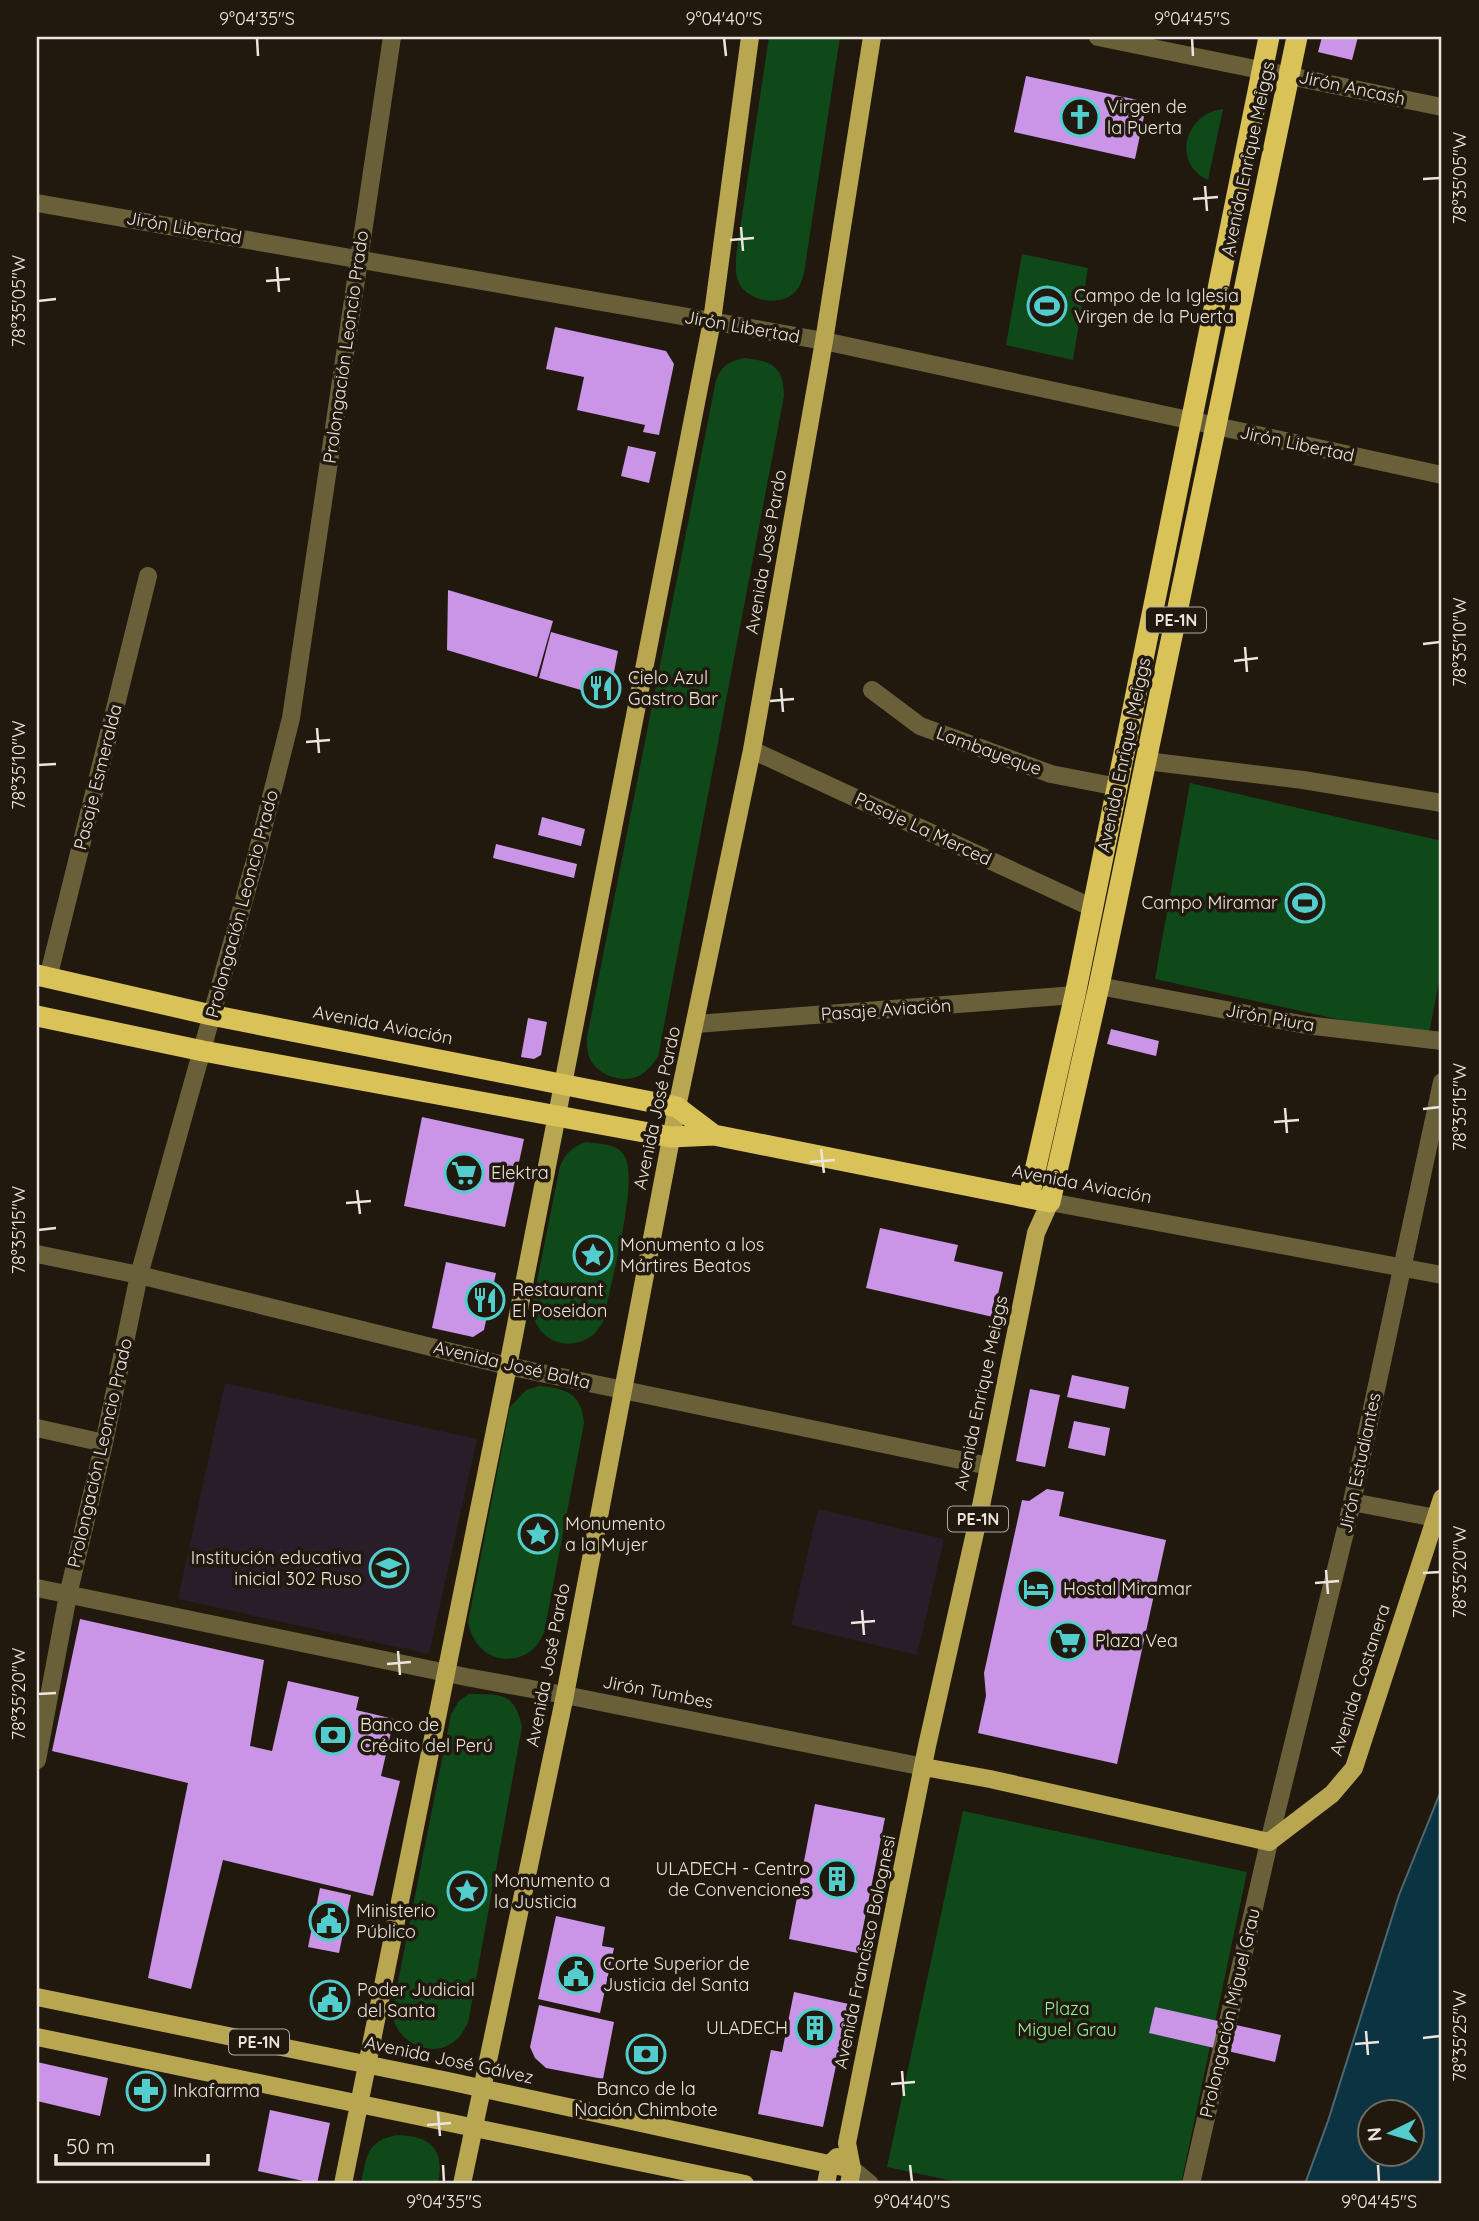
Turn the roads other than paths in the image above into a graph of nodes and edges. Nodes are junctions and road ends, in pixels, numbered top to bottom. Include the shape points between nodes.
1 (392, 37) edge
2 (750, 37) edge
3 (872, 37) edge
4 (1098, 37) edge
5 (1269, 37) edge
6 (1297, 37) edge
7 (1263, 69) junction
8 (1289, 75) junction
9 (1442, 107) edge
10 (37, 203) edge
11 (358, 259) junction
12 (712, 321) junction
13 (824, 341) junction
14 (1192, 421) junction
15 (1216, 426) junction
16 (1442, 475) edge
17 (148, 576) dead end
18 (872, 690) dead end
19 (752, 750) junction
20 (1146, 761) junction
21 (1118, 787) junction
22 (1442, 803) edge
23 (1093, 908) junction
24 (42, 976) edge
25 (1099, 986) junction
26 (1075, 995) junction
27 (211, 1015) junction
28 (37, 1016) edge
29 (696, 1024) junction
30 (1442, 1041) edge
31 (203, 1051) junction
32 (1442, 1082) edge
33 (563, 1084) junction
34 (677, 1107) junction
35 (557, 1116) junction
36 (713, 1135) junction
37 (671, 1137) junction
38 (1039, 1199) junction
39 (37, 1254) edge
40 (1402, 1268) junction
41 (139, 1275) junction
42 (1442, 1275) edge
43 (508, 1366) junction
44 (622, 1390) junction
45 (37, 1427) edge
46 (104, 1443) junction
47 (989, 1466) junction
48 (1442, 1498) edge
49 (1352, 1502) junction
50 (1436, 1518) junction
51 (37, 1588) edge
52 (68, 1595) junction
53 (446, 1672) junction
54 (565, 1695) junction
55 (37, 1760) edge
56 (924, 1767) junction
57 (1269, 1842) junction
58 (37, 1997) edge
59 (37, 2037) edge
60 (367, 2064) junction
61 (481, 2088) junction
62 (359, 2104) junction
63 (474, 2127) junction
64 (846, 2146) junction
65 (831, 2164) junction
66 (851, 2176) edge
67 (343, 2184) edge
68 (462, 2184) edge
69 (745, 2184) edge
70 (826, 2184) edge
71 (870, 2184) edge
72 (1191, 2184) edge

1 - 11 street, Prolongación Leoncio Prado
2 - 12 main road
3 - 13 main road, Avenida José Pardo
4 - 7 street, Jirón Ancash
5 - 7 highway, Avenida Enrique Meiggs / PE-1N
6 - 8 highway, Avenida Enrique Meiggs / PE-1N
7 - 8 street, Jirón Ancash
7 - 14 highway, Avenida Enrique Meiggs / PE-1N
8 - 9 street, Jirón Ancash
8 - 15 highway, Avenida Enrique Meiggs / PE-1N
10 - 11 street, Jirón Libertad
11 - 12 street, Jirón Libertad
11 - 27 street, Prolongación Leoncio Prado via 291,718
12 - 13 street, Jirón Libertad
12 - 33 main road
13 - 14 street, Jirón Libertad
13 - 19 main road, Avenida José Pardo
14 - 15 street, Jirón Libertad
14 - 21 highway, Avenida Enrique Meiggs / PE-1N
15 - 16 street, Jirón Libertad
15 - 20 highway, Avenida Enrique Meiggs / PE-1N
17 - 24 street, Pasaje Esmeralda
18 - 21 street, Lambayeque via 920,726 1051,774
19 - 23 street, Pasaje La Merced
19 - 29 main road, Avenida José Pardo
20 - 22 street
20 - 25 highway, Avenida Enrique Meiggs / PE-1N
21 - 23 highway, Avenida Enrique Meiggs / PE-1N
23 - 26 highway, Avenida Enrique Meiggs / PE-1N
24 - 27 highway, Avenida Aviación
25 - 30 street, Jirón Piura via 1306,1025
25 - 38 highway, Avenida Enrique Meiggs / PE-1N
26 - 29 street, Pasaje Aviación
26 - 38 highway, Avenida Enrique Meiggs / PE-1N
27 - 31 street, Prolongación Leoncio Prado
27 - 33 highway, Avenida Aviación
28 - 31 highway, Avenida Aviación
29 - 34 main road, Avenida José Pardo
31 - 35 highway, Avenida Aviación
31 - 41 street, Prolongación Leoncio Prado
32 - 40 street, Jirón Estudiantes
33 - 34 highway, Avenida Aviación
33 - 35 main road
34 - 36 highway, Avenida Aviación
34 - 37 main road, Avenida José Pardo
35 - 37 highway, Avenida Aviación
35 - 43 main road
36 - 37 highway, Avenida Aviación
36 - 38 highway, Avenida Aviación
37 - 44 main road, Avenida José Pardo
38 - 40 street, Avenida Aviación
38 - 47 main road, Avenida Enrique Meiggs / PE-1N
39 - 41 street, Avenida José Balta
40 - 42 street, Avenida Aviación
40 - 49 street, Jirón Estudiantes
41 - 43 street, Avenida José Balta
41 - 46 street, Prolongación Leoncio Prado
43 - 44 street, Avenida José Balta
43 - 53 main road
44 - 47 street, Avenida José Balta
44 - 54 main road, Avenida José Pardo
45 - 46 street
46 - 52 street, Prolongación Leoncio Prado
47 - 56 main road, Avenida Enrique Meiggs / PE-1N
48 - 50 main road, Avenida Costanera
49 - 50 street
49 - 57 street, Jirón Estudiantes
50 - 57 main road, Avenida Costanera via 1353,1768 1332,1794
51 - 52 street, Jirón Tumbes
52 - 53 street, Jirón Tumbes
52 - 55 street, Prolongación Leoncio Prado
53 - 54 street, Jirón Tumbes
53 - 60 main road
54 - 56 street, Jirón Tumbes
54 - 61 main road, Avenida José Pardo
56 - 57 main road, Jirón Tumbes
56 - 64 main road, Avenida Francisco Bolognesi / PE-1N
57 - 72 street, Prolongación Miguel Grau
58 - 60 main road, Avenida José Gálvez / PE-1N
59 - 62 main road, PE-1N
60 - 61 main road, Avenida José Gálvez / PE-1N
60 - 62 main road
61 - 63 main road, Avenida José Pardo
61 - 65 main road, Avenida José Gálvez / PE-1N
62 - 63 main road, PE-1N
62 - 67 main road
63 - 68 main road, Avenida José Pardo
63 - 69 main road, PE-1N
64 - 65 main road, Avenida Francisco Bolognesi / PE-1N
64 - 66 main road, Avenida Francisco Bolognesi / PE-1N
65 - 66 main road, Avenida José Gálvez / PE-1N
65 - 70 main road, Avenida Francisco Bolognesi
66 - 71 street

